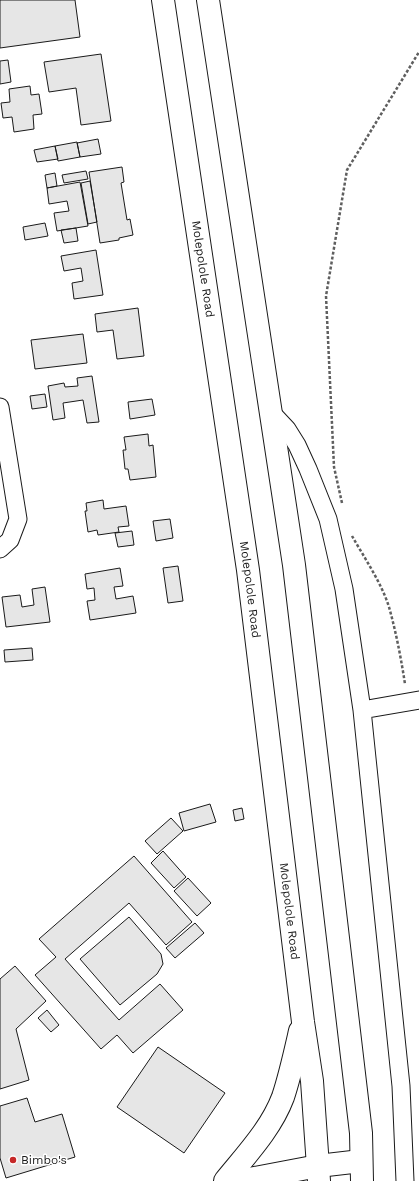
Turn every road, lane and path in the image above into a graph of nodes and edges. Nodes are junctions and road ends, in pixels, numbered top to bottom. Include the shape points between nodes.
1 (208, 0) edge
2 (161, 5) edge
3 (419, 52) edge
4 (0, 407) edge
5 (272, 414) junction
6 (344, 510) dead end
7 (349, 531) dead end
8 (0, 549) edge
9 (414, 701) edge
10 (362, 710) junction
11 (303, 1022) junction
12 (362, 1171) edge
13 (318, 1173) edge
14 (224, 1181) edge
15 (239, 1181) edge
16 (405, 1181) edge

1 - 5 main road
2 - 11 main road, Molepolole Road via 248,570
3 - 6 path via 347,170 326,296 334,467
4 - 8 street via 18,519 10,540
5 - 10 street via 287,429 297,445 328,518 344,589
5 - 12 main road via 294,565 360,1128
7 - 9 path via 372,570 388,605
9 - 10 street
10 - 16 street via 401,1086
11 - 13 main road, Molepolole Road via 312,1081
11 - 14 main road via 282,1098 259,1139
12 - 13 main road
13 - 15 main road

